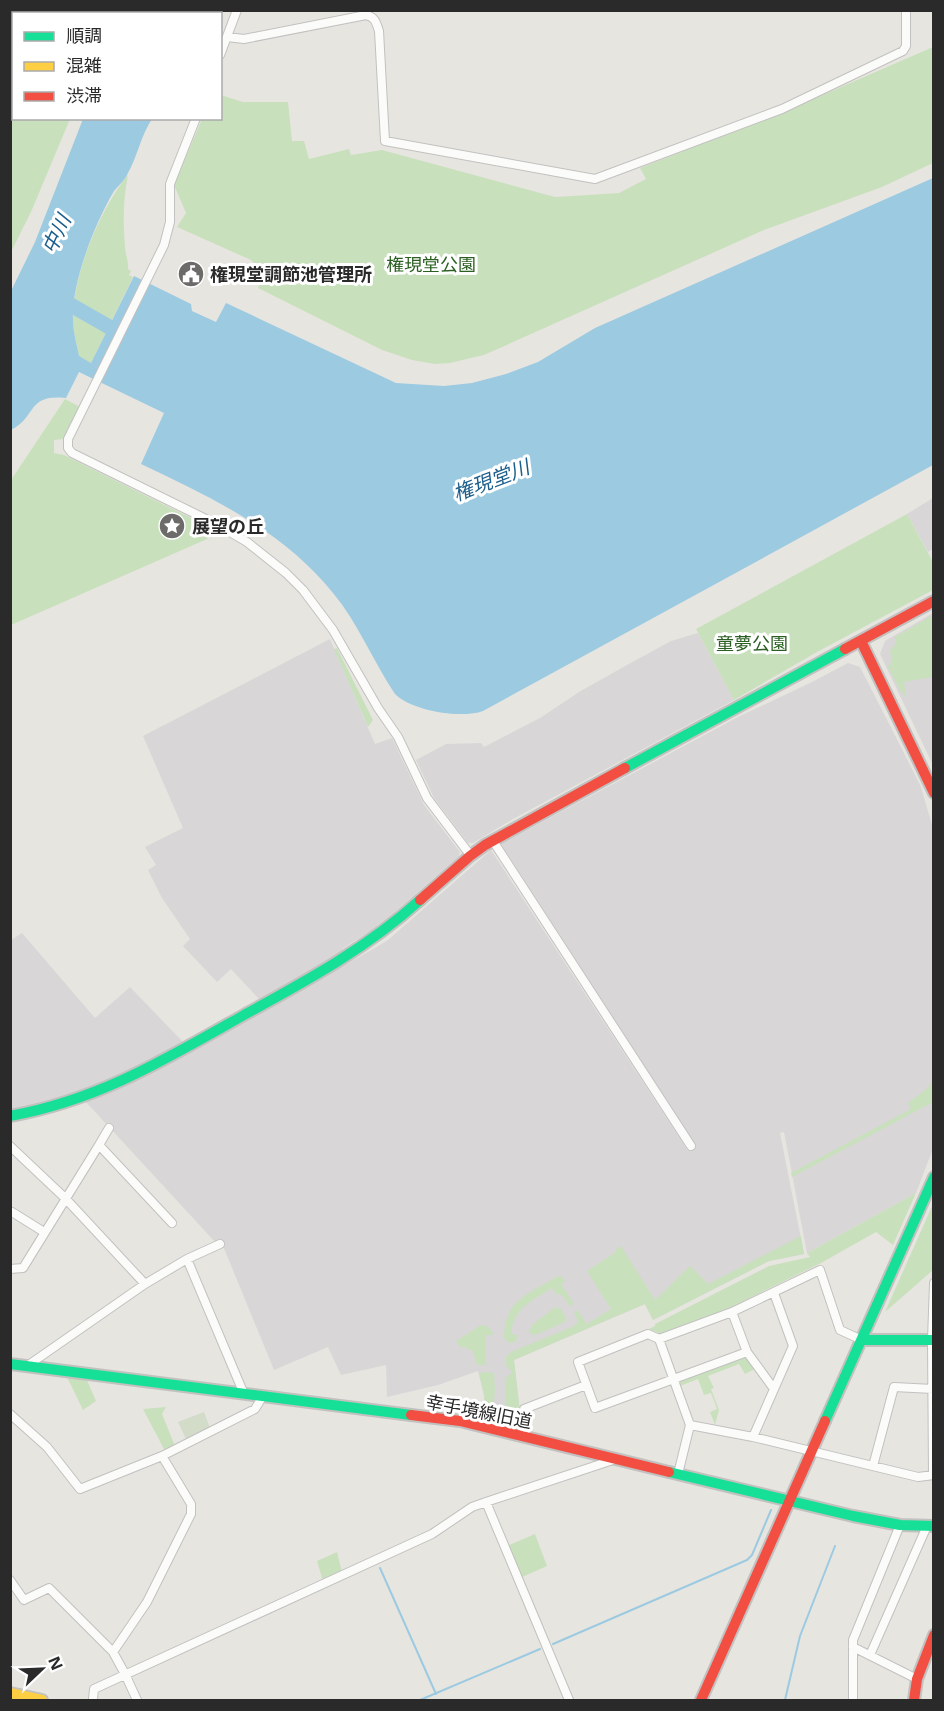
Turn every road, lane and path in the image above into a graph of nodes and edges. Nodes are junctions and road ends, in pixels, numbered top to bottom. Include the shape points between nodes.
1 (237, 10) edge
2 (906, 10) edge
3 (227, 37) junction
4 (222, 50) edge
5 (195, 120) edge
6 (933, 601) edge
7 (861, 641) junction
8 (933, 793) edge
9 (493, 841) junction
10 (471, 856) junction
11 (10, 1116) edge
12 (109, 1128) dead end
13 (99, 1145) junction
14 (10, 1146) edge
15 (691, 1146) dead end
16 (933, 1177) edge
17 (65, 1198) junction
18 (12, 1212) edge
19 (172, 1223) dead end
20 (44, 1232) junction
21 (220, 1244) dead end
22 (187, 1259) junction
23 (10, 1269) edge
24 (933, 1283) edge
25 (145, 1284) junction
26 (774, 1293) junction
27 (732, 1312) junction
28 (659, 1339) junction
29 (862, 1340) junction
30 (933, 1340) edge
31 (747, 1352) junction
32 (10, 1364) edge
33 (27, 1366) junction
34 (674, 1379) junction
35 (586, 1385) junction
36 (774, 1389) junction
37 (933, 1389) edge
38 (244, 1394) junction
39 (263, 1396) junction
40 (10, 1414) edge
41 (690, 1425) junction
42 (526, 1437) junction
43 (753, 1437) junction
44 (811, 1451) junction
45 (162, 1456) junction
46 (616, 1459) junction
47 (873, 1466) junction
48 (678, 1474) junction
49 (933, 1475) edge
50 (791, 1501) junction
51 (486, 1502) junction
52 (900, 1525) junction
53 (930, 1526) edge
54 (10, 1580) edge
55 (933, 1635) edge
56 (853, 1647) junction
57 (113, 1652) junction
58 (870, 1655) junction
59 (125, 1674) junction
60 (917, 1679) junction
61 (10, 1693) edge
62 (93, 1700) edge
63 (42, 1701) edge
64 (137, 1701) edge
65 (569, 1701) edge
66 (701, 1701) edge
67 (853, 1701) edge
68 (914, 1701) edge

1 - 3 street
2 - 3 street via 903,51 782,109 595,179 385,141 379,31 372,16 244,39
3 - 4 street
5 - 10 street via 171,184 170,222 164,245 68,439 68,448 247,542 303,590 333,630 393,727 427,798
6 - 7 street
7 - 8 street
7 - 9 street
9 - 10 street
9 - 15 street
10 - 11 street via 382,933 321,972 103,1090 57,1106
12 - 13 street
13 - 17 street
13 - 19 street
14 - 17 street
16 - 29 street
17 - 20 street
17 - 25 street
18 - 20 street
20 - 23 street via 23,1268
21 - 22 street
22 - 25 street
22 - 38 street
24 - 30 street
25 - 33 street
26 - 27 street
26 - 29 street via 820,1270 840,1330
26 - 36 street via 793,1346
27 - 28 street
27 - 31 street
28 - 34 street
28 - 35 street via 648,1334 578,1362
29 - 30 street
29 - 44 street
30 - 37 street
31 - 34 street
31 - 36 street
32 - 33 street, 幸手境線旧道
33 - 38 street, 幸手境線旧道
34 - 35 street via 595,1408
34 - 41 street
35 - 42 street via 524,1409
36 - 43 street
37 - 47 street via 894,1388
37 - 49 street
38 - 39 street, 幸手境線旧道
39 - 42 street, 幸手境線旧道 via 460,1421
39 - 45 street via 255,1409
40 - 45 street via 47,1447 80,1489
41 - 43 street
41 - 48 street
42 - 46 street, 幸手境線旧道
43 - 44 street
44 - 47 street
44 - 50 street
45 - 57 street via 191,1504 191,1514 147,1602
46 - 48 street, 幸手境線旧道
46 - 51 street
47 - 49 street via 918,1477
48 - 50 street, 幸手境線旧道
50 - 52 street, 幸手境線旧道
50 - 66 street
51 - 59 street via 432,1534
51 - 65 street
52 - 53 street, 幸手境線旧道
52 - 56 street
53 - 58 street
54 - 57 street via 24,1600 49,1588
55 - 60 street
56 - 58 street
56 - 67 street
57 - 59 street
58 - 60 street
59 - 62 street via 94,1689
59 - 64 street
60 - 68 street
61 - 63 street

